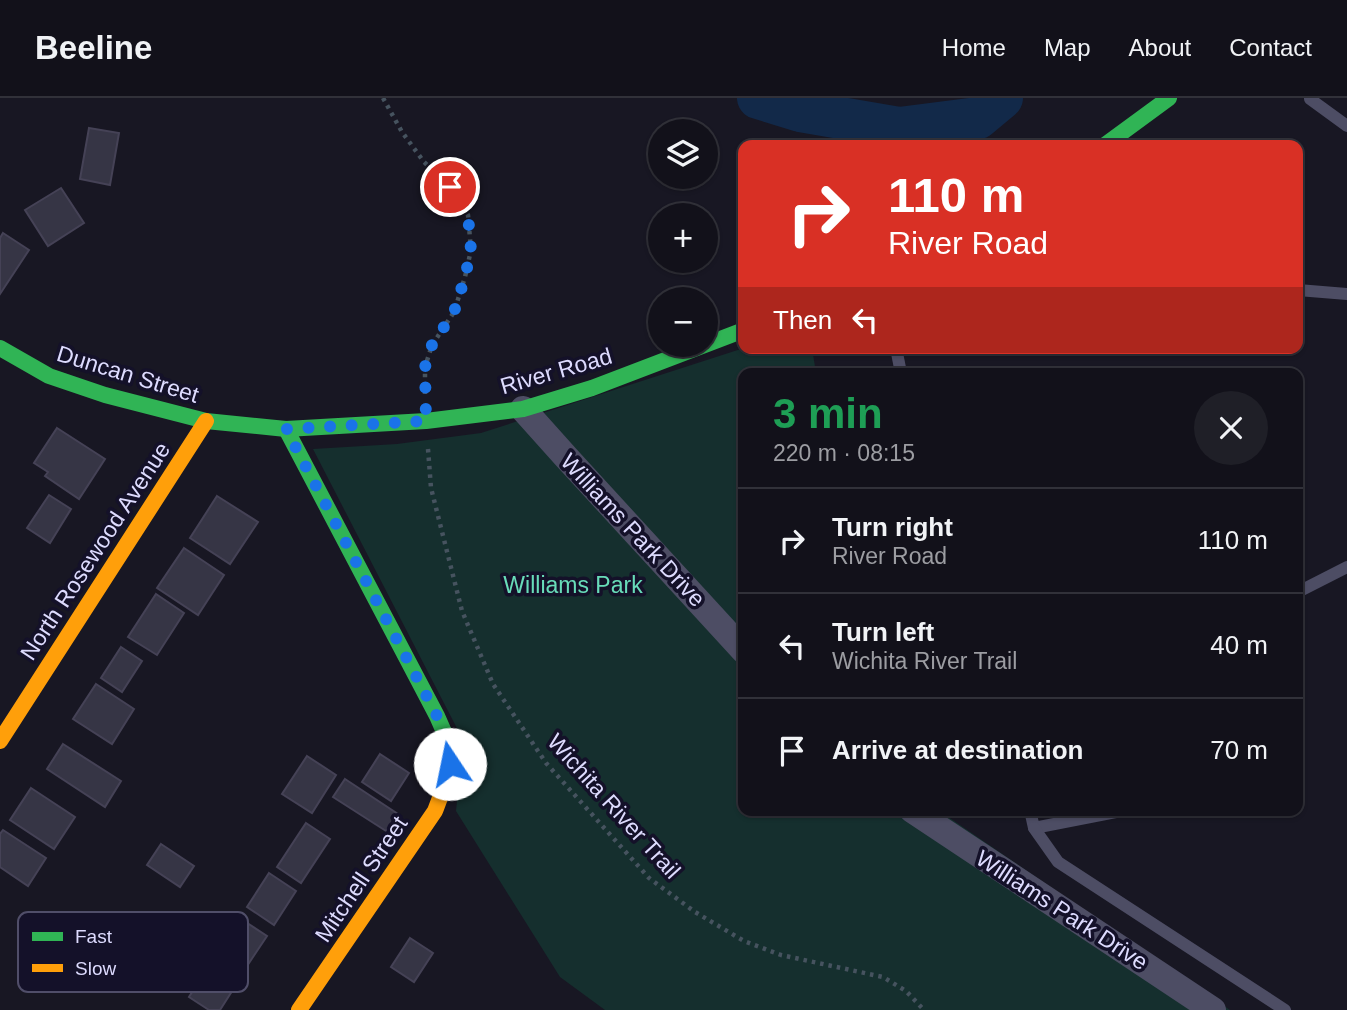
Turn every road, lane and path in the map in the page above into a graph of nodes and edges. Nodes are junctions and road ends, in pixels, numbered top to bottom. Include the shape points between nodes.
1 (383, 98) edge
2 (1169, 98) edge
3 (1311, 98) edge
4 (1347, 126) edge
5 (1112, 140) edge
6 (1303, 290) edge
7 (1347, 294) edge
8 (738, 332) edge
9 (0, 348) edge
10 (523, 409) junction
11 (206, 421) junction
12 (426, 421) junction
13 (286, 429) junction
14 (1347, 567) edge
15 (1303, 589) edge
16 (738, 644) edge
17 (0, 741) edge
18 (921, 816) edge
19 (1031, 816) edge
20 (1095, 816) edge
21 (1034, 828) junction
22 (299, 1010) edge
23 (924, 1010) edge
24 (1213, 1010) edge
25 (1285, 1010) edge

1 - 12 path, Wichita River Trail via 402,132 468,215 471,250 465,277 454,312 432,345 425,367
2 - 5 street
3 - 4 lane
6 - 7 lane
8 - 10 street, River Road via 593,388
9 - 11 street, Duncan Street via 49,376
10 - 12 street, River Road
10 - 16 street, Williams Park Drive
11 - 13 street, River Road
11 - 17 street, North Rosewood Avenue
12 - 13 street, River Road
12 - 23 path, Wichita River Trail via 431,488 462,611 493,684 546,763 649,878 695,912 744,941 781,955 883,977 906,991
13 - 22 street, Mitchell Street via 432,705 448,743 450,764 435,811
14 - 15 lane
18 - 24 street, Williams Park Drive
19 - 21 lane
20 - 21 lane
21 - 25 lane via 1058,862

